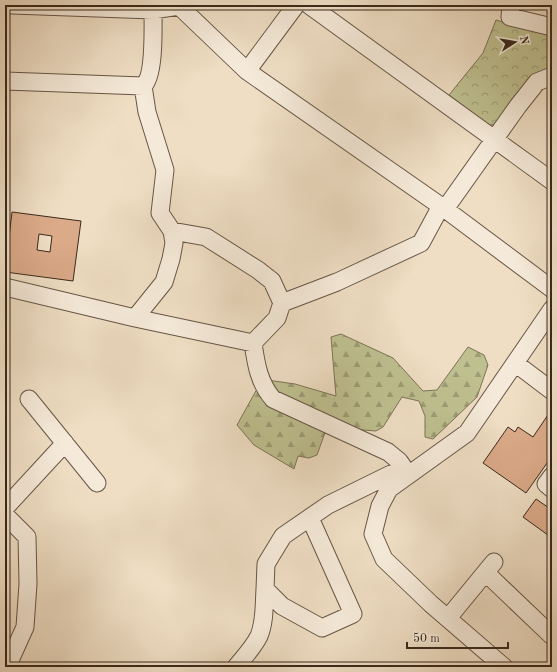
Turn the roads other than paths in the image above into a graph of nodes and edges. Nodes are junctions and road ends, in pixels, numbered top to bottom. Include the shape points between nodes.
1 (12, 5) edge
2 (296, 5) edge
3 (309, 5) edge
4 (511, 5) edge
5 (180, 6) edge
6 (154, 10) junction
7 (552, 28) edge
8 (247, 71) junction
9 (552, 76) edge
10 (5, 81) edge
11 (143, 86) junction
12 (494, 140) junction
13 (552, 181) edge
14 (443, 207) junction
15 (172, 231) junction
16 (5, 287) edge
17 (552, 289) edge
18 (282, 303) junction
19 (552, 309) edge
20 (135, 318) junction
21 (253, 343) junction
22 (515, 362) junction
23 (552, 391) edge
24 (29, 399) dead end
25 (65, 443) junction
26 (408, 475) junction
27 (552, 476) edge
28 (97, 483) dead end
29 (552, 489) edge
30 (5, 508) edge
31 (5, 515) edge
32 (310, 518) junction
33 (265, 589) junction
34 (448, 618) junction
35 (552, 636) edge
36 (7, 667) edge
37 (236, 667) edge
38 (504, 667) edge

1 - 6 street
2 - 8 street
3 - 12 street
4 - 7 street via 510,17
5 - 6 street
5 - 8 street
6 - 11 street via 151,68
8 - 14 street
9 - 12 street via 537,82
10 - 11 street
11 - 15 street via 146,112 165,170 160,213
12 - 13 street
12 - 14 street
14 - 17 street
14 - 18 street via 421,242 337,282
15 - 18 street via 206,237 258,270 272,282
15 - 20 street via 174,243 164,282
16 - 20 street
18 - 21 street via 277,318
19 - 22 street
20 - 21 street
21 - 26 street via 259,374 265,390 273,399 388,452 399,461
22 - 23 street
22 - 26 street via 467,433
24 - 25 street
25 - 28 street
25 - 30 street
26 - 32 street via 391,474 328,505
26 - 34 street via 389,489 380,506 373,534 384,559
27 - 29 street via 546,484
31 - 36 street via 27,537 28,584 25,627
32 - 33 street via 283,536 266,564
32 - 33 street via 353,614 322,628 282,606
33 - 37 street via 264,617 259,635 248,654
34 - 35 street via 490,568
34 - 38 street

